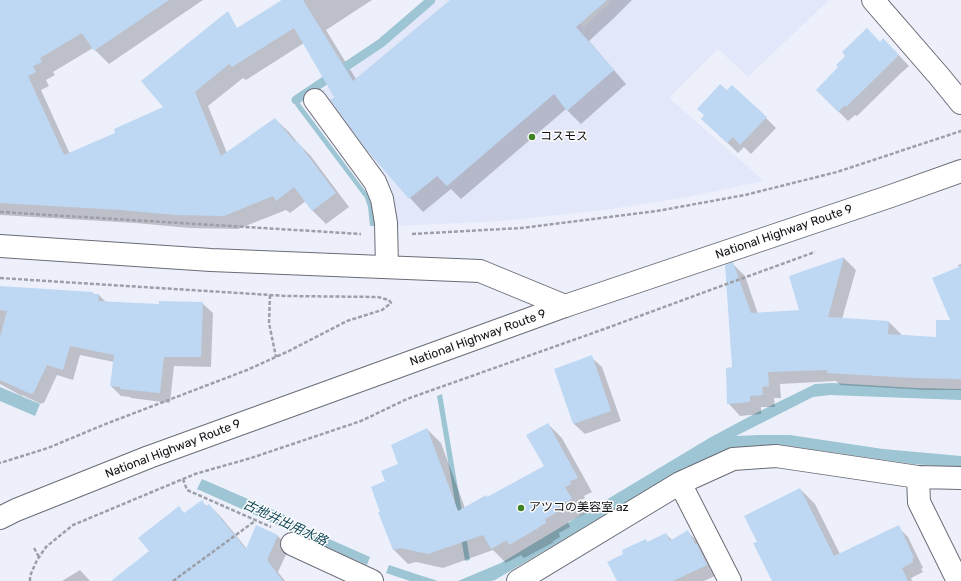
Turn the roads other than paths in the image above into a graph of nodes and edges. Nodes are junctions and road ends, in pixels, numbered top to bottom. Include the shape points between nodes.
1 (873, 0) edge
2 (315, 100) dead end
3 (961, 103) edge
4 (961, 171) edge
5 (0, 246) edge
6 (387, 267) junction
7 (565, 306) junction
8 (918, 477) junction
9 (961, 478) edge
10 (680, 483) junction
11 (0, 518) edge
12 (292, 544) road end
13 (372, 581) edge
14 (518, 581) edge
15 (730, 581) edge
16 (958, 581) edge

1 - 3 main road
2 - 6 main road via 375,182 382,199 386,223
4 - 7 main road, National Highway Route 9
5 - 6 main road via 211,260
6 - 7 main road via 480,271
7 - 11 main road, National Highway Route 9 via 149,457
8 - 9 main road
8 - 10 main road via 776,456 733,460
8 - 16 main road via 919,502
10 - 14 main road
10 - 15 main road
12 - 13 main road

